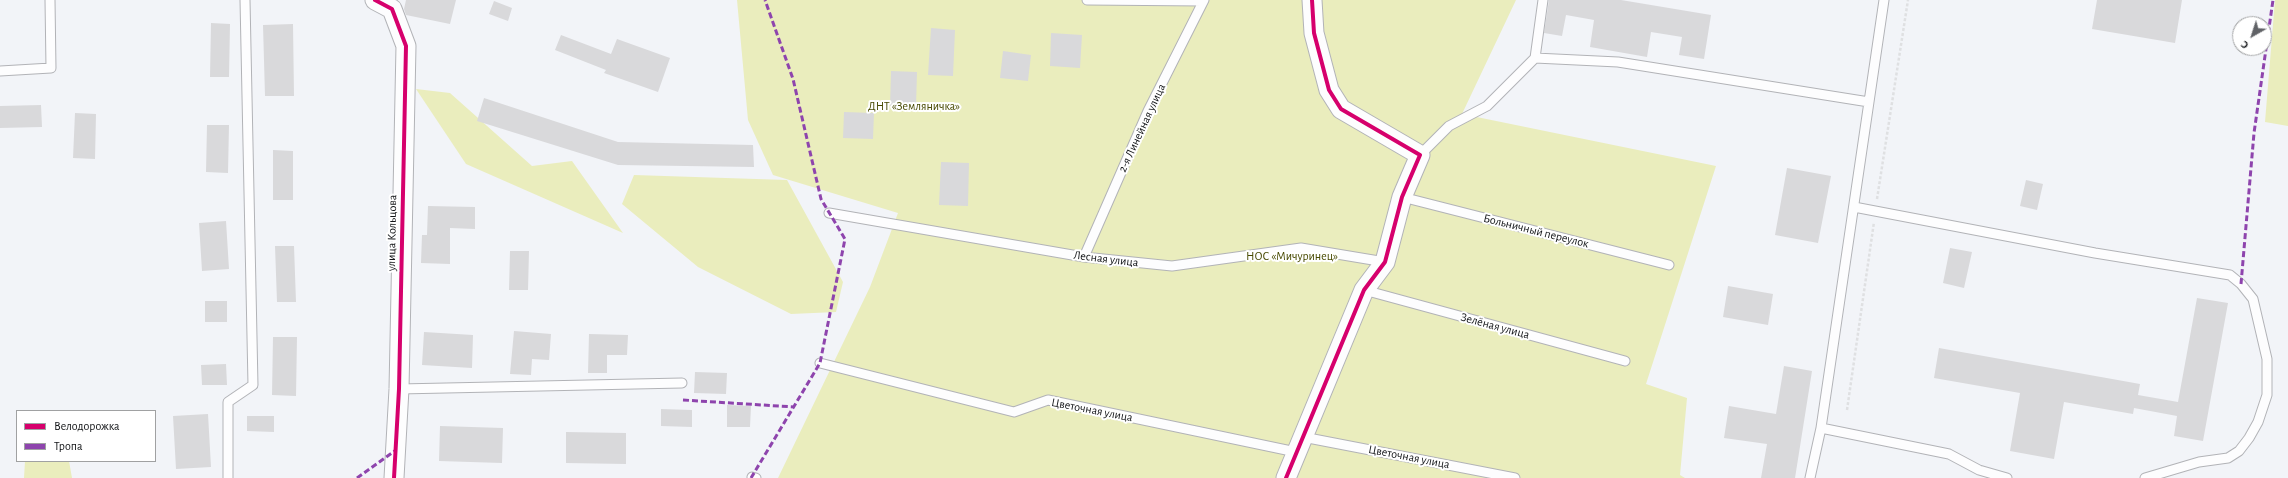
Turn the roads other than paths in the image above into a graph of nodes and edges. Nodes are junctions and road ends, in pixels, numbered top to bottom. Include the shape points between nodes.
1 (50, 0) edge
2 (245, 0) edge
3 (376, 0) edge
4 (1087, 0) edge
5 (1204, 0) edge
6 (1312, 0) edge
7 (1543, 0) edge
8 (1884, 0) edge
9 (1535, 58) junction
10 (0, 72) edge
11 (1869, 102) junction
12 (1420, 155) junction
13 (1402, 197) junction
14 (1854, 207) junction
15 (829, 213) dead end
16 (1084, 257) junction
17 (1384, 262) junction
18 (1670, 265) dead end
19 (1364, 290) junction
20 (1625, 361) dead end
21 (820, 363) dead end
22 (682, 383) dead end
23 (400, 389) junction
24 (1821, 428) junction
25 (1299, 444) junction
26 (228, 478) edge
27 (394, 478) edge
28 (1286, 478) edge
29 (1515, 478) edge
30 (1810, 478) edge
31 (2007, 478) edge
32 (2145, 478) edge

1 - 10 lane via 51,68
2 - 26 lane via 254,385 228,402
3 - 23 street, улица Кольцова via 392,9 406,46
4 - 5 lane
5 - 16 lane, 2-я Линейная улица via 1148,111
6 - 12 street via 1314,33 1329,90 1341,109
7 - 9 lane
8 - 11 lane
9 - 11 lane via 1618,62
9 - 12 lane via 1487,106 1449,126
11 - 14 lane
12 - 13 street
13 - 17 street
13 - 18 lane, Больничный переулок
14 - 24 lane
14 - 32 lane via 2095,253 2230,275 2241,284 2254,299 2267,359 2267,395 2258,422 2246,442 2228,458 2199,462
15 - 16 lane, Лесная улица
16 - 17 lane, Лесная улица via 1172,266 1301,248
17 - 19 street
19 - 20 lane, Зелёная улица
19 - 25 street
21 - 25 lane, Цветочная улица via 1014,412 1048,400
22 - 23 lane
23 - 27 street, улица Кольцова
24 - 30 lane
24 - 31 lane via 1949,454 1979,470
25 - 28 street
25 - 29 lane, Цветочная улица

